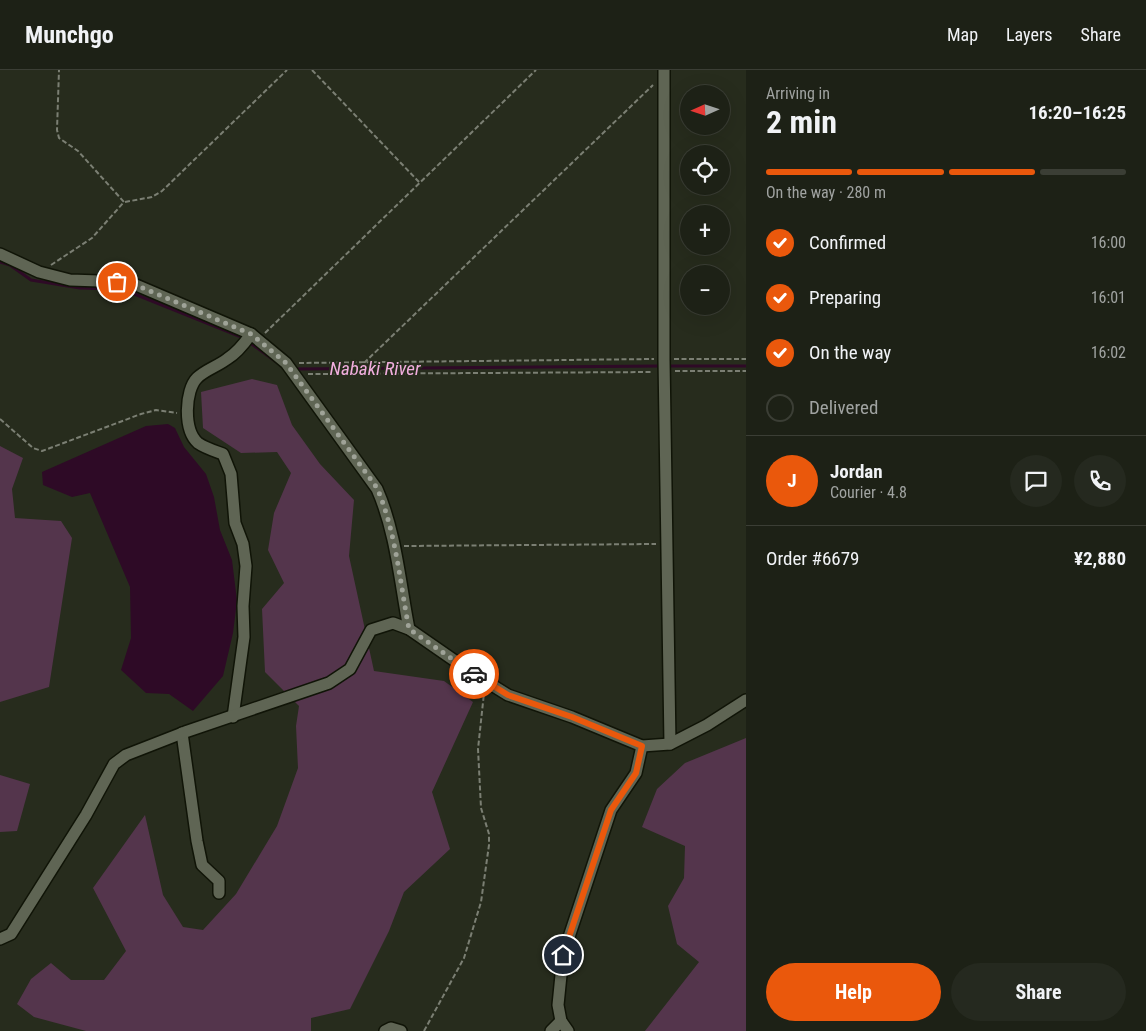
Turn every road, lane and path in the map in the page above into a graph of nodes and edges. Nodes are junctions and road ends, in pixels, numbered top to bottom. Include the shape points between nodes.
1 (58, 70) edge
2 (287, 70) edge
3 (312, 70) edge
4 (536, 70) edge
5 (664, 72) edge
6 (419, 182) junction
7 (124, 202) junction
8 (0, 254) edge
9 (39, 272) junction
10 (251, 339) junction
11 (664, 359) junction
12 (746, 359) edge
13 (286, 363) junction
14 (364, 363) junction
15 (746, 371) edge
16 (664, 372) junction
17 (296, 375) junction
18 (188, 418) junction
19 (0, 419) edge
20 (667, 544) junction
21 (394, 546) junction
22 (409, 629) junction
23 (485, 681) junction
24 (746, 700) edge
25 (232, 717) junction
26 (182, 733) junction
27 (670, 744) junction
28 (642, 746) junction
29 (219, 893) dead end
30 (0, 939) edge
31 (565, 1026) edge
32 (385, 1031) edge
33 (401, 1031) edge
34 (424, 1031) edge
35 (550, 1031) edge

1 - 7 path via 59,138 78,152
2 - 7 path via 162,191 152,197
3 - 6 path
4 - 6 path
5 - 11 street
5 - 14 path
6 - 10 path
7 - 9 path via 92,238
8 - 9 street
9 - 10 street via 70,280 129,282
10 - 13 street
10 - 18 street via 227,360 198,376 191,386
11 - 12 path
11 - 14 path
11 - 16 street
13 - 14 path
13 - 17 street
15 - 16 path
16 - 17 path
16 - 20 street
17 - 21 street via 377,488
18 - 19 path via 156,410 112,423 42,451 33,448
18 - 25 street via 191,432 198,442 223,454 231,474 235,522 243,544 246,566 244,637
20 - 21 path
20 - 27 street
21 - 22 street
22 - 23 street
22 - 25 street via 393,623 371,630 350,669 329,683
23 - 28 street via 508,695
23 - 34 path via 478,749 481,808 489,845 481,902 464,958
24 - 27 street
25 - 26 street
26 - 29 street via 198,849 202,865 219,881
26 - 30 street via 126,755 114,764 11,934
27 - 28 street
28 - 31 street via 636,773 611,810 563,955 558,1005
31 - 35 street
32 - 33 street via 391,1028

